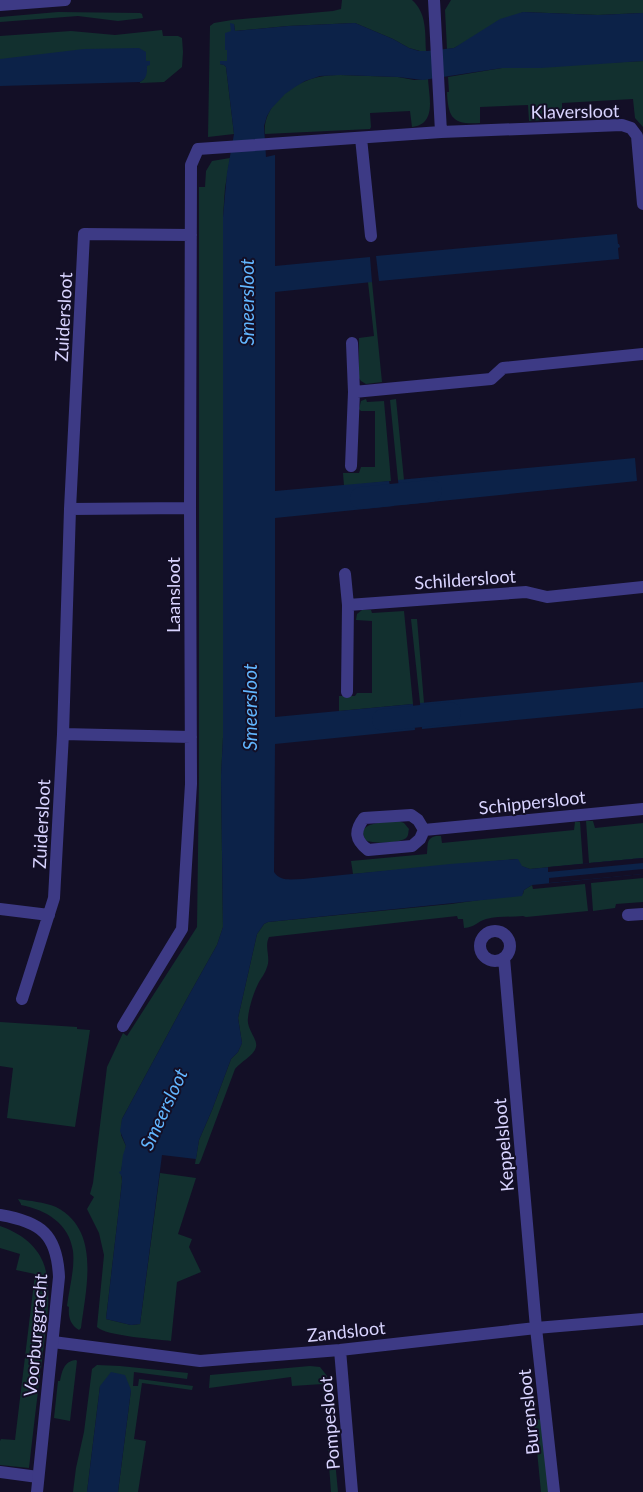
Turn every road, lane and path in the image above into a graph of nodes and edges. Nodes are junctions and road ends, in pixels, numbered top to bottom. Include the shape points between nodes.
1 (65, 0) edge
2 (434, 0) edge
3 (0, 5) edge
4 (441, 132) junction
5 (361, 138) junction
6 (198, 149) joint
7 (643, 204) edge
8 (191, 235) junction
9 (371, 236) dead end
10 (352, 343) dead end
11 (643, 354) edge
12 (354, 392) junction
13 (351, 466) dead end
14 (70, 508) junction
15 (190, 508) junction
16 (345, 574) dead end
17 (643, 587) edge
18 (348, 605) junction
19 (347, 692) dead end
20 (63, 734) junction
21 (191, 736) junction
22 (643, 809) edge
23 (424, 830) junction
24 (0, 909) edge
25 (643, 914) edge
26 (49, 915) junction
27 (628, 915) dead end
28 (504, 958) dead end
29 (22, 999) dead end
30 (123, 1026) dead end
31 (0, 1214) edge
32 (643, 1319) edge
33 (536, 1328) junction
34 (53, 1342) junction
35 (340, 1350) junction
36 (0, 1472) edge
37 (38, 1477) junction
38 (37, 1492) edge
39 (352, 1492) edge
40 (554, 1492) edge

1 - 3 street
2 - 4 street
4 - 5 street, Klaversloot
4 - 7 street, Klaversloot via 622,125 631,128 637,136
5 - 6 street, Klaversloot
5 - 9 street
6 - 8 street, Laansloot via 191,164
8 - 14 street, Zuidersloot via 84,234
8 - 15 street, Laansloot
10 - 12 street
11 - 12 street via 503,368 491,379
12 - 13 street
14 - 15 street
14 - 20 street, Zuidersloot
15 - 21 street, Laansloot
16 - 18 street
17 - 18 street, Schildersloot via 547,597 526,592
18 - 19 street
20 - 21 street
20 - 26 street, Zuidersloot via 54,898
21 - 30 street, Laansloot via 182,929
22 - 23 street, Schippersloot
23 - 23 street via 411,815 364,818 357,832 362,845 368,850 412,846
24 - 26 street
25 - 27 street
26 - 29 street, Zuidersloot
28 - 33 street, Keppelsloot
31 - 34 street, Voorburggracht via 36,1225 54,1248 59,1277
32 - 33 street, Zandsloot
33 - 35 street, Zandsloot
33 - 40 street, Burensloot
34 - 35 street, Zandsloot via 200,1361
34 - 37 street, Voorburggracht
35 - 39 street, Pompesloot
36 - 37 street
37 - 38 street, Voorburggracht

